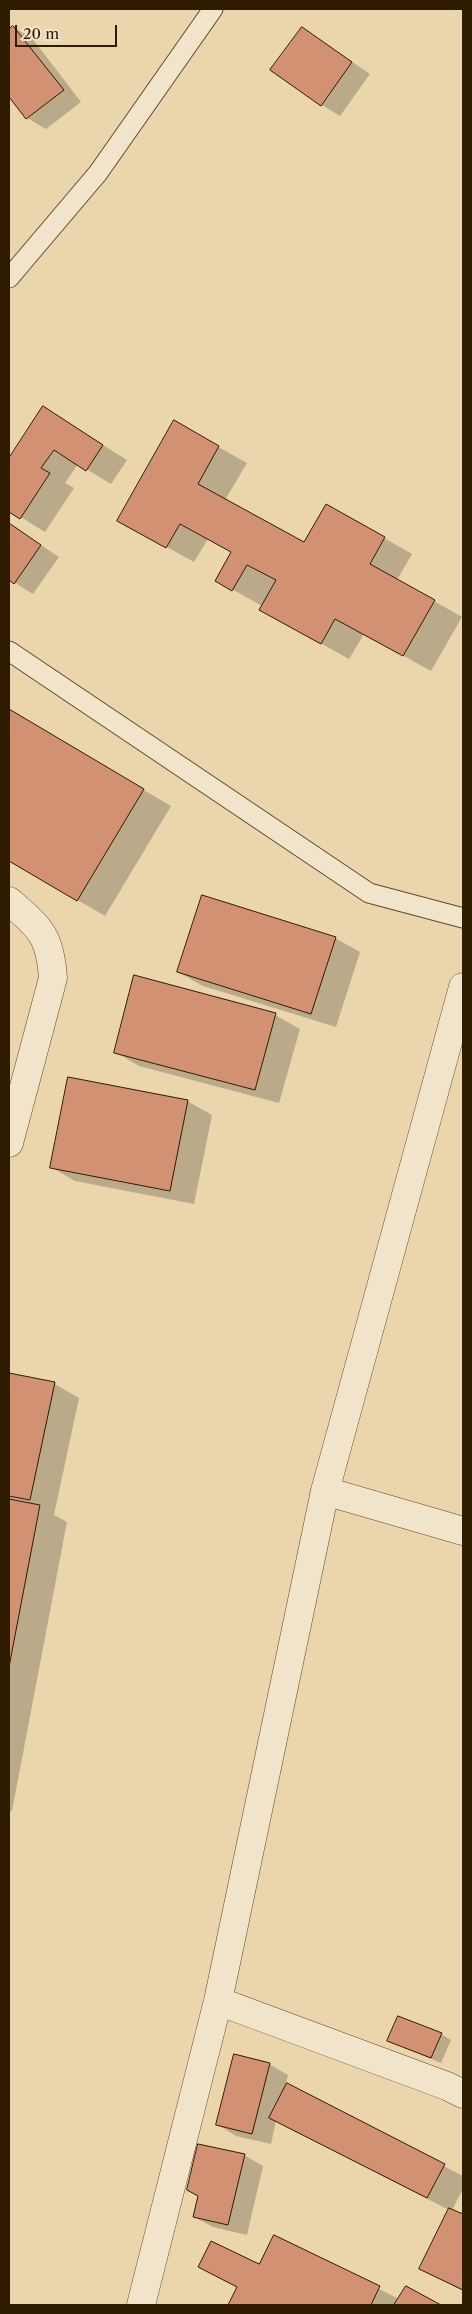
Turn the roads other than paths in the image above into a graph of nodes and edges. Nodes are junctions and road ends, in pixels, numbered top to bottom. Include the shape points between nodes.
1 (213, 9) edge
2 (9, 278) edge
3 (9, 651) edge
4 (9, 901) edge
5 (463, 918) edge
6 (463, 987) edge
7 (9, 1143) edge
8 (325, 1491) junction
9 (463, 1531) edge
10 (218, 2000) junction
11 (463, 2094) edge
12 (141, 2305) edge

1 - 2 lane via 98,174
3 - 5 lane via 369,893
4 - 7 street via 38,927 51,953 53,978
6 - 8 street
8 - 9 street
8 - 10 street
10 - 11 street
10 - 12 street

